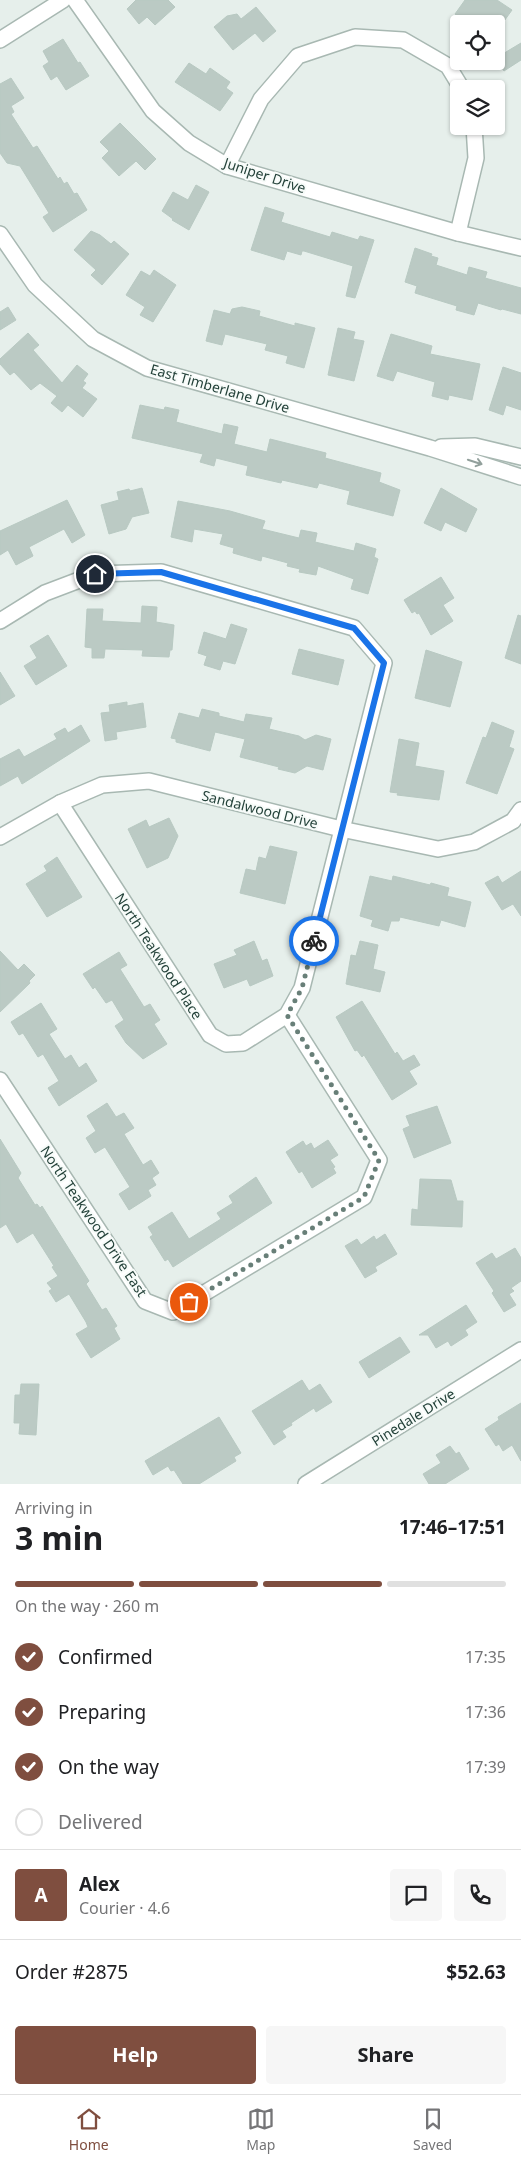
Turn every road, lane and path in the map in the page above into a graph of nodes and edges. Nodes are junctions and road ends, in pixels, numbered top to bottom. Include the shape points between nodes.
1 (62, 0) edge
2 (75, 0) edge
3 (0, 40) edge
4 (457, 80) edge
5 (475, 135) edge
6 (227, 166) junction
7 (458, 233) junction
8 (0, 234) edge
9 (521, 248) edge
10 (430, 448) junction
11 (521, 457) edge
12 (521, 477) edge
13 (0, 621) edge
14 (60, 804) junction
15 (521, 810) edge
16 (341, 829) junction
17 (0, 837) edge
18 (287, 1015) junction
19 (0, 1080) edge
20 (521, 1350) edge
21 (306, 1484) edge

1 - 3 street
2 - 6 street, Juniper Drive via 153,111 189,143
4 - 6 street via 448,66 403,40 355,37 298,56 260,100
5 - 7 street via 476,158
6 - 7 street, Juniper Drive
7 - 9 street, Juniper Drive
8 - 10 street, East Timberlane Drive via 35,285 93,339 146,368
10 - 11 street, East Timberlane Drive via 475,446
10 -> 12 street, East Timberlane Drive
13 - 16 street via 45,592 95,574 161,572 354,628 384,663
14 - 16 street, Sandalwood Drive via 102,785 149,781
14 - 17 street, Sandalwood Drive
14 - 18 street, North Teakwood Place via 210,1035 226,1044 244,1043
15 - 16 street, Sandalwood Drive via 513,821 474,842 438,849
16 - 18 street via 302,988
18 - 19 street, North Teakwood Drive East via 379,1160 370,1184 364,1197 173,1312 145,1300
20 - 21 street, Pinedale Drive

